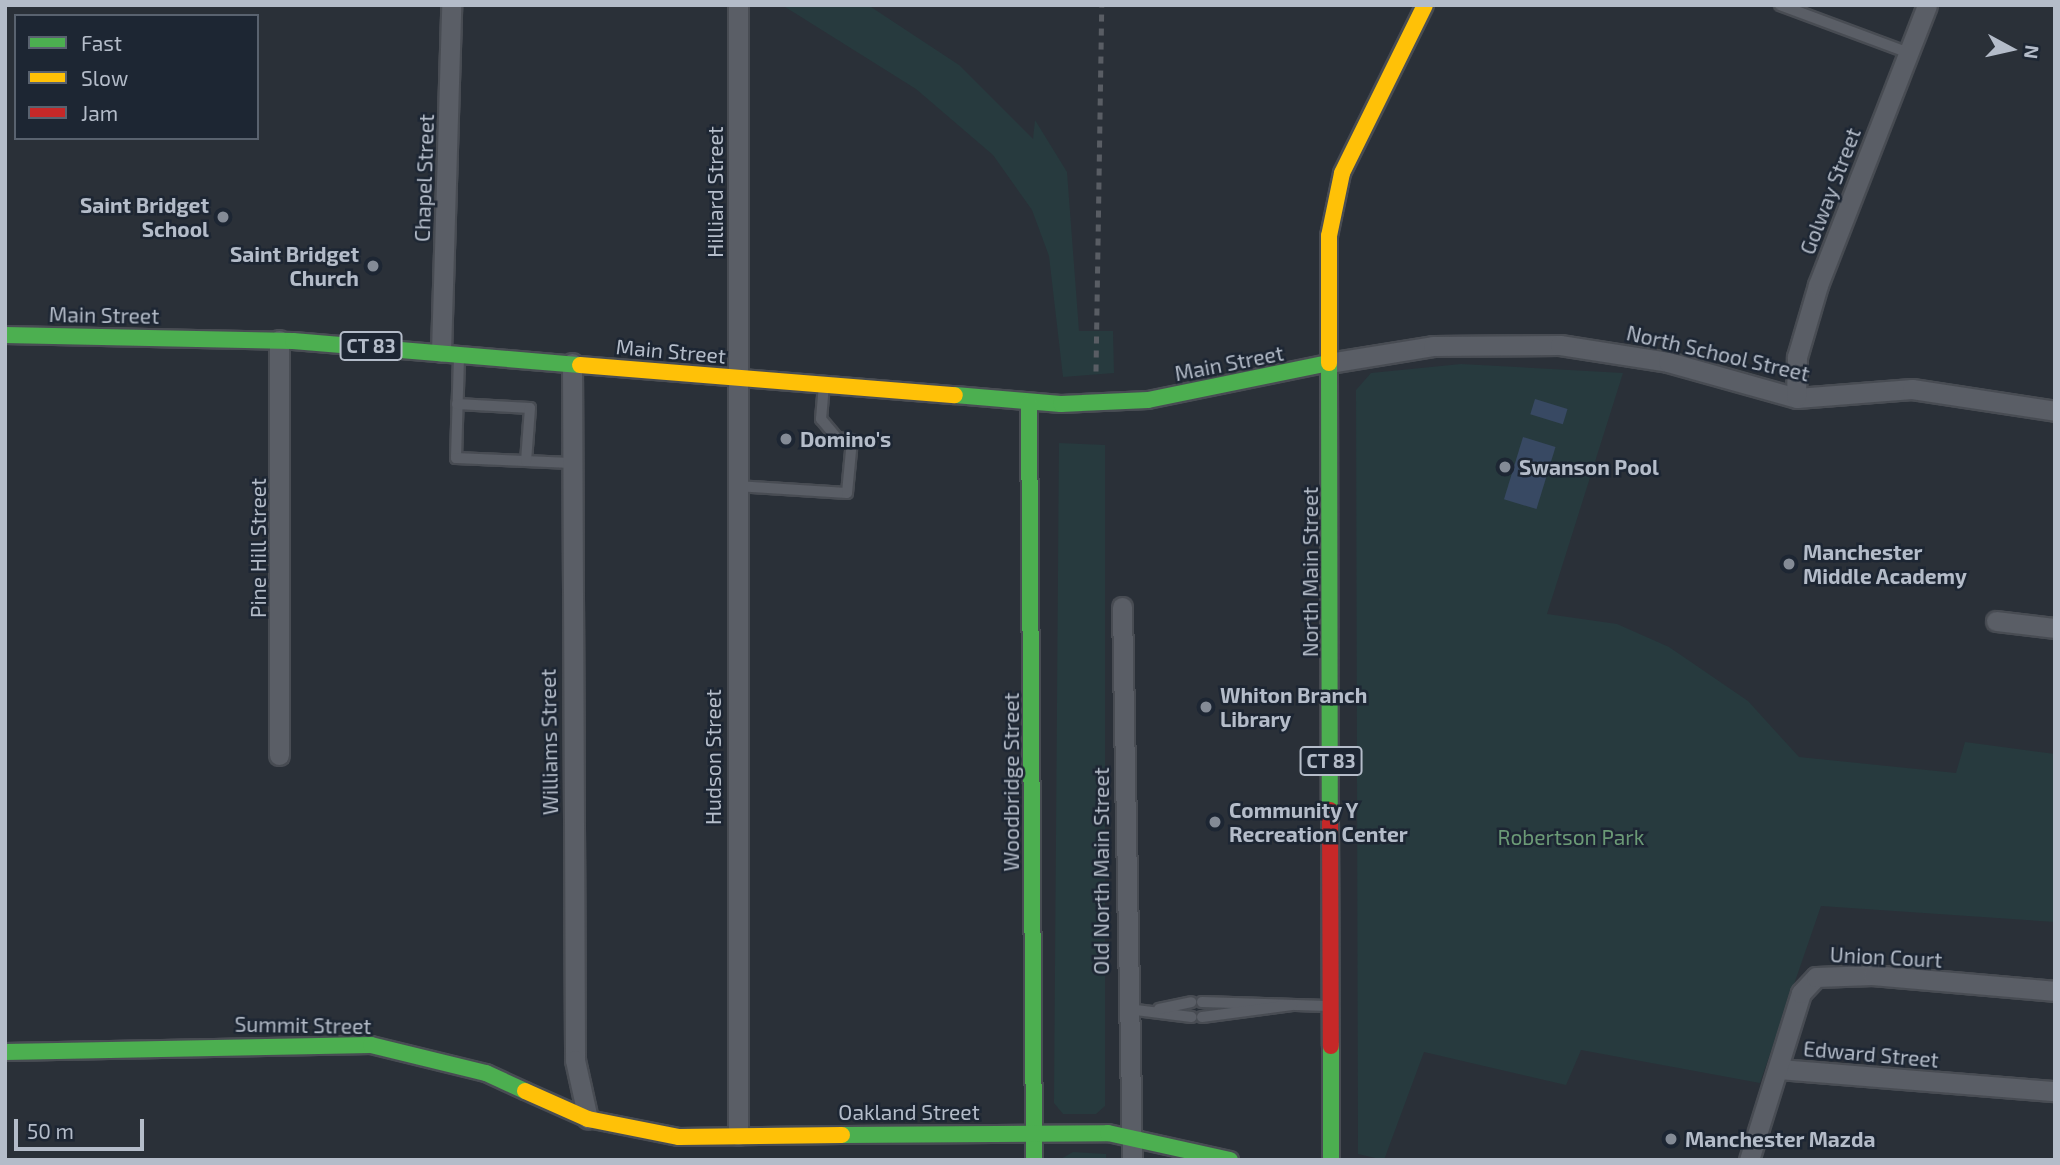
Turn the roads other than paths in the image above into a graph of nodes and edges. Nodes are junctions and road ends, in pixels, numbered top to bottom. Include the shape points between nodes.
1 (451, 5) edge
2 (738, 5) edge
3 (1424, 5) edge
4 (1780, 5) edge
5 (1927, 5) edge
6 (1909, 53) junction
7 (5, 335) edge
8 (279, 340) junction
9 (450, 352) junction
10 (572, 363) junction
11 (1329, 363) junction
12 (736, 378) junction
13 (824, 386) junction
14 (1796, 397) junction
15 (1029, 403) junction
16 (457, 404) junction
17 (2055, 411) edge
18 (526, 461) junction
19 (571, 463) junction
20 (734, 485) junction
21 (1122, 607) dead end
22 (1996, 621) dead end
23 (2055, 628) edge
24 (279, 755) dead end
25 (2055, 992) edge
26 (1293, 1004) junction
27 (1331, 1007) junction
28 (1124, 1008) junction
29 (1159, 1009) junction
30 (5, 1052) edge
31 (1779, 1069) junction
32 (2055, 1091) edge
33 (588, 1119) junction
34 (1034, 1134) junction
35 (738, 1135) junction
36 (1131, 1135) junction
37 (679, 1137) junction
38 (1221, 1159) edge
39 (683, 1160) edge
40 (1034, 1160) edge
41 (1132, 1160) edge
42 (1331, 1160) edge
43 (1749, 1160) edge

1 - 9 street, Chapel Street
2 - 12 street, Hilliard Street
3 - 11 main road, North Main Street via 1342,173 1329,236
4 - 6 lane
5 - 6 street, Golway Street
6 - 14 street, Golway Street via 1818,285 1797,356
7 - 8 main road, Main Street / CT 83
8 - 9 main road, Main Street / CT 83
8 - 24 street, Pine Hill Street
9 - 10 main road, Main Street / CT 83
9 - 16 lane
10 - 12 main road, Main Street / CT 83
10 - 19 street, Williams Street
11 - 14 street, North School Street via 1433,346 1560,345 1668,362
11 - 15 main road, Main Street / CT 83 via 1143,400
11 - 27 main road, North Main Street / CT 83
12 - 13 main road, Main Street / CT 83
12 - 20 street, Hudson Street
13 - 15 main road, Main Street / CT 83
13 - 20 lane via 821,419 837,438 852,440 847,493
14 - 17 street, North School Street via 1912,389
15 - 34 main road, Woodbridge Street
16 - 18 lane via 456,458
16 - 18 lane via 530,408
18 - 19 lane
19 - 33 street, Williams Street via 575,1059
20 - 35 street, Hudson Street
21 - 28 street, Old North Main Street
22 - 23 street
25 - 31 street, Union Court via 1873,975 1816,976 1801,993
26 - 27 lane
26 - 29 lane via 1196,1002
26 - 29 lane via 1196,1017
27 - 42 main road, North Main Street / CT 83
28 - 29 lane
28 - 36 street, Old North Main Street
30 - 33 main road, Summit Street via 371,1045 486,1073
31 - 32 street, Edward Street
31 - 43 street, Edward Street
33 - 37 main road, Oakland Street
34 - 35 main road, Oakland Street
34 - 36 main road, Oakland Street
34 - 40 main road, Woodbridge Street
35 - 37 main road, Oakland Street
36 - 38 main road, Oakland Street
36 - 41 street, Old North Main Street
37 - 39 main road

